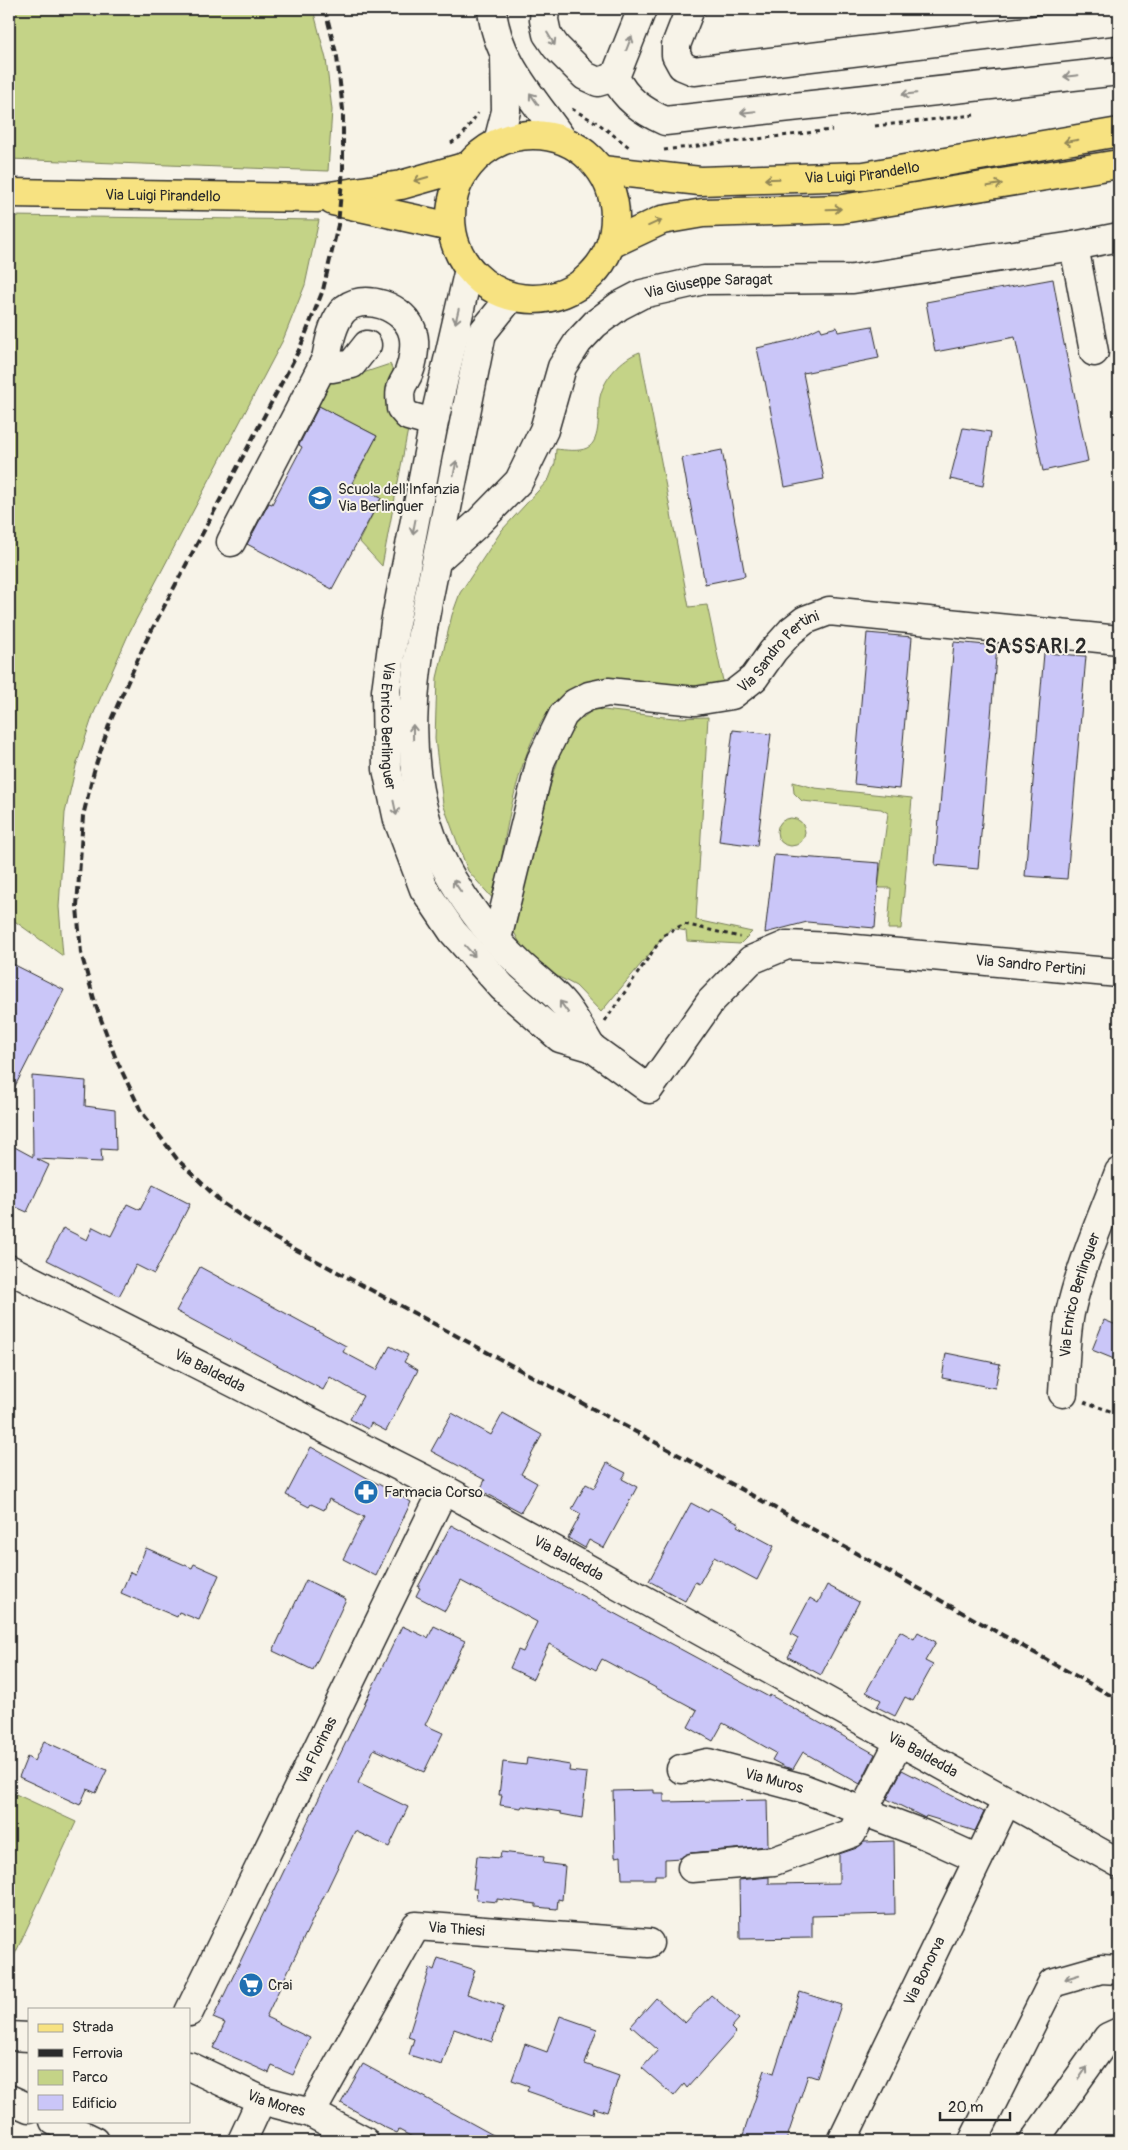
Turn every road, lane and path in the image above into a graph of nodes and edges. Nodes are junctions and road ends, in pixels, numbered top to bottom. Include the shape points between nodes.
1 (492, 9) edge
2 (545, 9) edge
3 (642, 9) edge
4 (690, 9) edge
5 (1119, 20) edge
6 (505, 58) junction
7 (1119, 71) edge
8 (616, 77) junction
9 (507, 94) junction
10 (1119, 132) edge
11 (562, 139) junction
12 (498, 142) junction
13 (448, 145) dead end
14 (1119, 164) edge
15 (468, 166) junction
16 (602, 170) junction
17 (9, 192) edge
18 (317, 198) junction
19 (451, 227) junction
20 (1119, 237) edge
21 (611, 244) junction
22 (1074, 246) junction
23 (469, 269) junction
24 (511, 297) junction
25 (367, 345) dead end
26 (1094, 352) dead end
27 (326, 359) junction
28 (435, 417) junction
29 (231, 542) dead end
30 (437, 560) junction
31 (1119, 640) edge
32 (744, 938) dead end
33 (497, 939) junction
34 (1119, 973) edge
35 (596, 1037) junction
36 (648, 1089) joint
37 (1119, 1172) edge
38 (9, 1269) edge
39 (1063, 1393) joint
40 (1119, 1414) edge
41 (444, 1489) junction
42 (899, 1742) junction
43 (681, 1770) dead end
44 (1006, 1802) junction
45 (864, 1812) junction
46 (978, 1859) junction
47 (1119, 1863) edge
48 (692, 1868) dead end
49 (649, 1943) dead end
50 (1119, 1970) edge
51 (190, 2010) edge
52 (9, 2036) edge
53 (1115, 2036) edge
54 (28, 2037) edge
55 (190, 2066) edge
56 (9, 2098) edge
57 (261, 2100) junction
58 (28, 2108) edge
59 (311, 2113) junction
60 (56, 2122) edge
61 (95, 2141) edge
62 (242, 2141) edge
63 (364, 2141) edge
64 (842, 2141) edge
65 (973, 2141) edge
66 (1034, 2141) edge

1 - 6 street
2 -> 8 street via 547,34 585,76 598,82
8 -> 3 street
4 - 5 street via 676,45 676,55 682,66 694,71
6 - 9 street
11 -> 6 street
7 -> 8 street via 665,121 640,108 621,90
9 - 12 street
9 - 13 path via 493,91 462,136
10 -> 16 main road, Via Luigi Pirandello via 864,176 700,181
11 - 12 main road via 533,134
11 - 16 main road via 584,152
12 - 15 main road via 481,152
21 -> 14 main road, Via Luigi Pirandello via 662,220 703,213 842,209
15 -> 18 main road, Via Luigi Pirandello via 401,185
15 - 19 main road via 451,205
16 - 21 main road via 614,198
17 - 18 main road, Via Luigi Pirandello
18 - 19 main road, Via Luigi Pirandello
19 - 23 main road via 457,249
20 - 22 street, Via Giuseppe Saragat
21 - 24 main road via 600,266 582,284 560,296 536,300
22 - 26 street
22 - 30 street, Via Giuseppe Saragat via 853,279 704,280 642,294 595,324 578,342 562,367 544,430 519,481
23 - 24 main road via 480,281
23 -> 28 street, Via Enrico Berlinguer
30 -> 24 street, Via Enrico Berlinguer via 482,333
25 - 27 street via 352,364 332,368
27 - 28 street via 334,327 343,310 368,301 396,309 414,333 410,371 401,389 401,408 408,416 426,421
27 - 29 street
28 -> 35 street, Via Enrico Berlinguer via 395,623 386,691 387,769 398,820 424,889 453,932 502,987 556,1046
33 -> 30 street, Via Enrico Berlinguer via 452,879 420,802 412,727 422,632
31 - 33 street, Via Sandro Pertini via 829,611 805,620 791,632 754,678 732,695 695,701 608,692 588,696 563,715 541,760
32 - 35 path via 684,924 664,936
35 -> 33 street, Via Enrico Berlinguer
34 - 36 street, Via Sandro Pertini via 787,945 751,960 711,1001
35 - 36 street, Via Enrico Berlinguer
37 - 39 street, Via Enrico Berlinguer via 1083,1269 1071,1312
38 - 41 street, Via Baldedda
39 - 40 path
41 - 42 street, Via Baldedda
41 - 51 street, Via Florinas
42 - 44 street, Via Baldedda
42 - 45 street
43 - 45 street, Via Muros via 708,1763 802,1788
44 - 46 street, Via Bonorva
44 - 47 street, Via Baldedda
45 - 46 street, Via Muros
45 - 48 street via 852,1833 774,1861
46 - 64 street, Via Bonorva
49 - 59 street, Via Thiesi via 416,1926
50 -> 65 street via 1101,1969 1052,1983
52 - 54 street
66 -> 53 street
55 - 57 street, Via Mores
56 - 58 street
57 - 59 street, Via Mores
57 - 62 street
59 - 63 street, Via Mores
60 - 61 street

